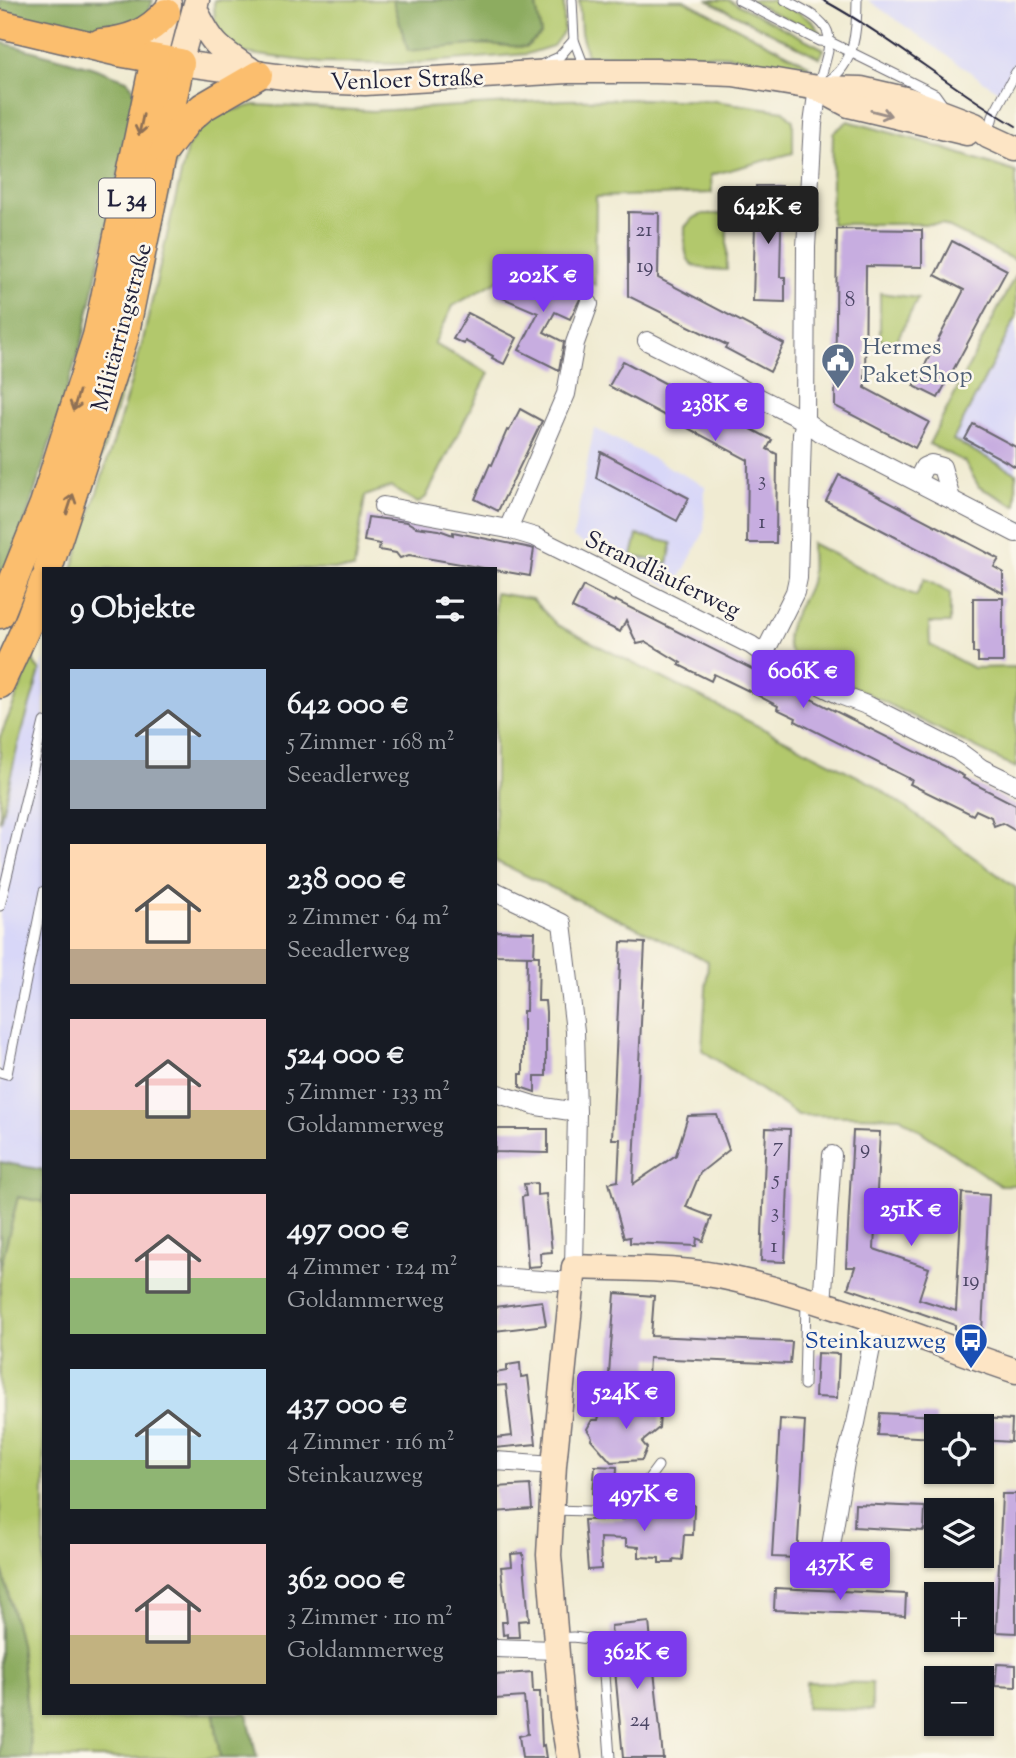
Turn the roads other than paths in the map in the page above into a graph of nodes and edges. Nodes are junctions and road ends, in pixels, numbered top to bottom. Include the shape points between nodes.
1 (572, 0) edge
2 (739, 0) edge
3 (785, 0) edge
4 (857, 0) edge
5 (196, 5) edge
6 (168, 6) edge
7 (0, 24) edge
8 (574, 40) junction
9 (830, 42) junction
10 (83, 44) junction
11 (851, 51) junction
12 (168, 61) junction
13 (585, 71) junction
14 (1016, 72) edge
15 (522, 74) junction
16 (258, 75) junction
17 (818, 88) junction
18 (947, 113) junction
19 (988, 135) junction
20 (1016, 149) edge
21 (162, 155) junction
22 (589, 304) dead end
23 (648, 341) dead end
24 (805, 421) junction
25 (383, 506) dead end
26 (508, 528) junction
27 (1016, 533) edge
28 (49, 567) edge
29 (42, 593) edge
30 (3, 609) edge
31 (37, 624) edge
32 (764, 654) junction
33 (0, 684) edge
34 (42, 729) edge
35 (1016, 785) edge
36 (5, 860) edge
37 (497, 892) edge
38 (42, 901) edge
39 (0, 906) edge
40 (0, 1072) edge
41 (497, 1094) edge
42 (577, 1112) junction
43 (832, 1155) dead end
44 (574, 1274) junction
45 (497, 1277) edge
46 (814, 1303) junction
47 (876, 1323) junction
48 (1016, 1371) edge
49 (804, 1385) dead end
50 (497, 1461) edge
51 (554, 1465) junction
52 (658, 1466) dead end
53 (551, 1510) junction
54 (827, 1570) dead end
55 (555, 1644) junction
56 (497, 1648) edge
57 (569, 1758) edge
58 (610, 1758) edge

1 - 8 lane
2 - 9 lane via 819,41
3 - 9 lane via 827,26
4 - 11 lane
5 - 12 main road, Militärringstraße / L 34
5 - 16 main road via 218,48
6 - 10 main road via 146,32 125,40
6 - 12 main road, L 34
7 - 10 main road, Venloer Straße
8 - 13 lane
8 - 15 lane via 559,57
9 - 11 lane
9 - 17 lane
10 - 12 main road, Venloer Straße
11 - 17 lane via 836,76
11 - 18 lane via 935,94
12 - 16 main road, Venloer Straße
12 - 21 main road, Militärringstraße / L 34
12 -> 30 main road, Militärringstraße / L 34 via 97,336 44,504
13 - 15 main road, Venloer Straße
13 - 17 main road, Venloer Straße via 733,74
14 - 19 lane
15 - 16 main road, Venloer Straße via 365,83
16 - 21 main road via 187,121
17 - 18 main road, Venloer Straße via 861,89
17 -> 19 main road, Venloer Straße via 849,105 956,132
17 - 24 street via 806,247
18 - 19 main road, Venloer Straße
19 - 20 main road, Venloer Straße
28 -> 21 main road, Militärringstraße / L 34 via 124,337
22 - 26 street via 575,343 566,394
23 - 24 street
24 - 27 street
24 - 32 street via 798,578
25 - 26 street, Strandläuferweg
26 - 32 street, Strandläuferweg via 535,537
29 - 31 main road
30 - 31 street
31 - 33 main road
32 - 35 street, Strandläuferweg
34 - 36 lane
36 - 39 lane
37 - 42 street via 562,923 575,1031
38 - 40 lane via 7,1074
41 - 42 street
42 - 44 street
43 - 46 street
44 - 45 street
44 - 46 main road via 687,1272 732,1278
44 - 51 main road
46 - 47 main road
46 - 49 lane
47 - 48 main road
47 - 54 street
50 - 51 street
51 - 53 main road
52 - 53 lane via 624,1512
53 - 55 main road
55 - 56 street
55 - 57 main road
55 - 58 lane via 573,1637 597,1640 602,1647

